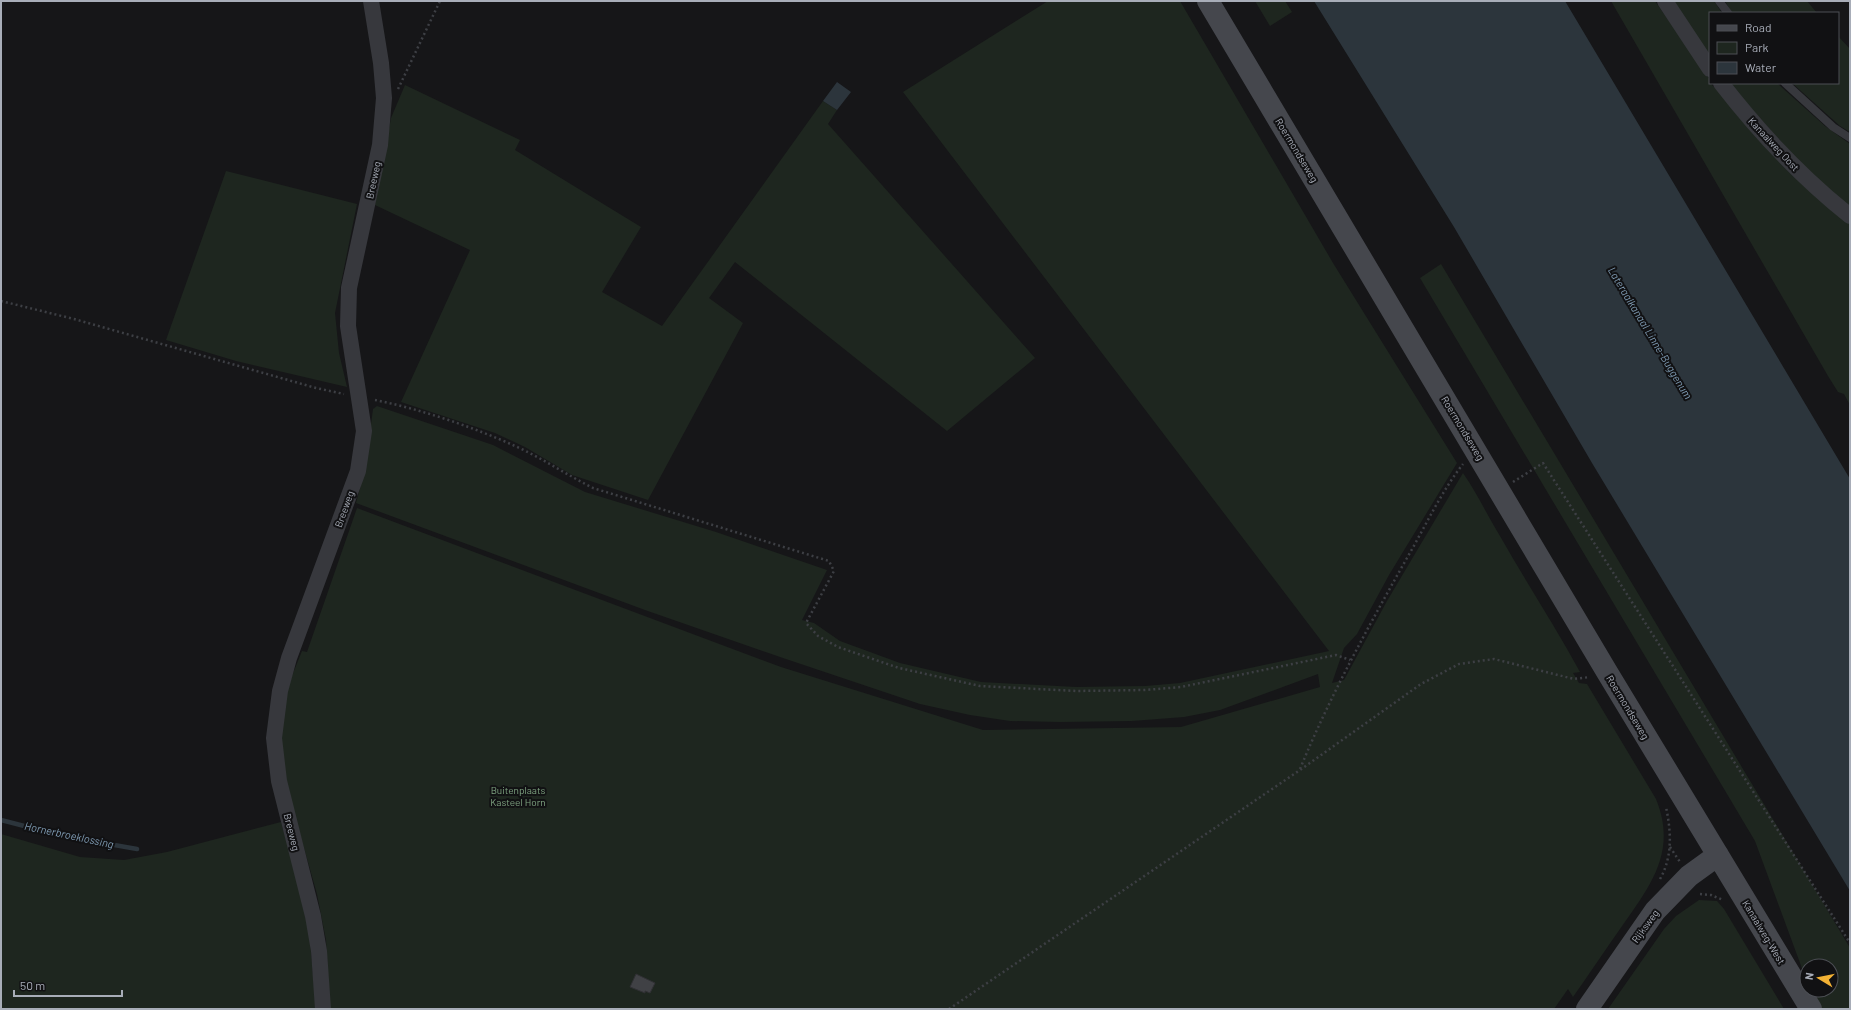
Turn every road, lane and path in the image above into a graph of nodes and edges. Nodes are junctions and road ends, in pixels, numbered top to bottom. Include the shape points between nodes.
1 (371, 1) edge
2 (440, 1) edge
3 (1208, 1) edge
4 (1665, 1) edge
5 (1720, 1) edge
6 (1727, 12) edge
7 (1709, 67) edge
8 (1722, 84) edge
9 (1786, 84) edge
10 (384, 98) junction
11 (1850, 138) edge
12 (1850, 216) edge
13 (1, 302) edge
14 (360, 398) junction
15 (1464, 463) dead end
16 (1514, 482) dead end
17 (1350, 660) junction
18 (1591, 677) dead end
19 (1300, 770) junction
20 (1718, 856) junction
21 (1850, 943) edge
22 (323, 1009) edge
23 (950, 1009) edge
24 (1587, 1009) edge
25 (1811, 1009) edge

1 - 10 street, Breeweg
2 - 10 path via 398,88
3 - 20 main road, Roermondseweg
4 - 7 street
5 - 6 lane
8 - 12 street, Kanaalweg Oost via 1786,160
9 - 11 lane via 1833,127
10 - 14 street, Breeweg via 380,145 349,288 348,326
13 - 14 path via 74,319 316,388
14 - 17 path via 392,404 483,432 594,488 829,561 834,571 806,623 818,636 838,647 899,668 980,686 1076,691 1145,690 1181,687 1336,655
14 - 22 street, Breeweg via 364,431 358,471 289,658 280,691 274,738 279,781 313,916 319,951
15 - 17 path
16 - 21 path via 1543,463
17 - 19 path
18 - 19 path via 1574,679 1494,660 1459,664 1421,684
19 - 23 path
20 - 24 main road, Rijksweg via 1689,876 1655,911
20 - 25 main road, Kanaalweg-West

